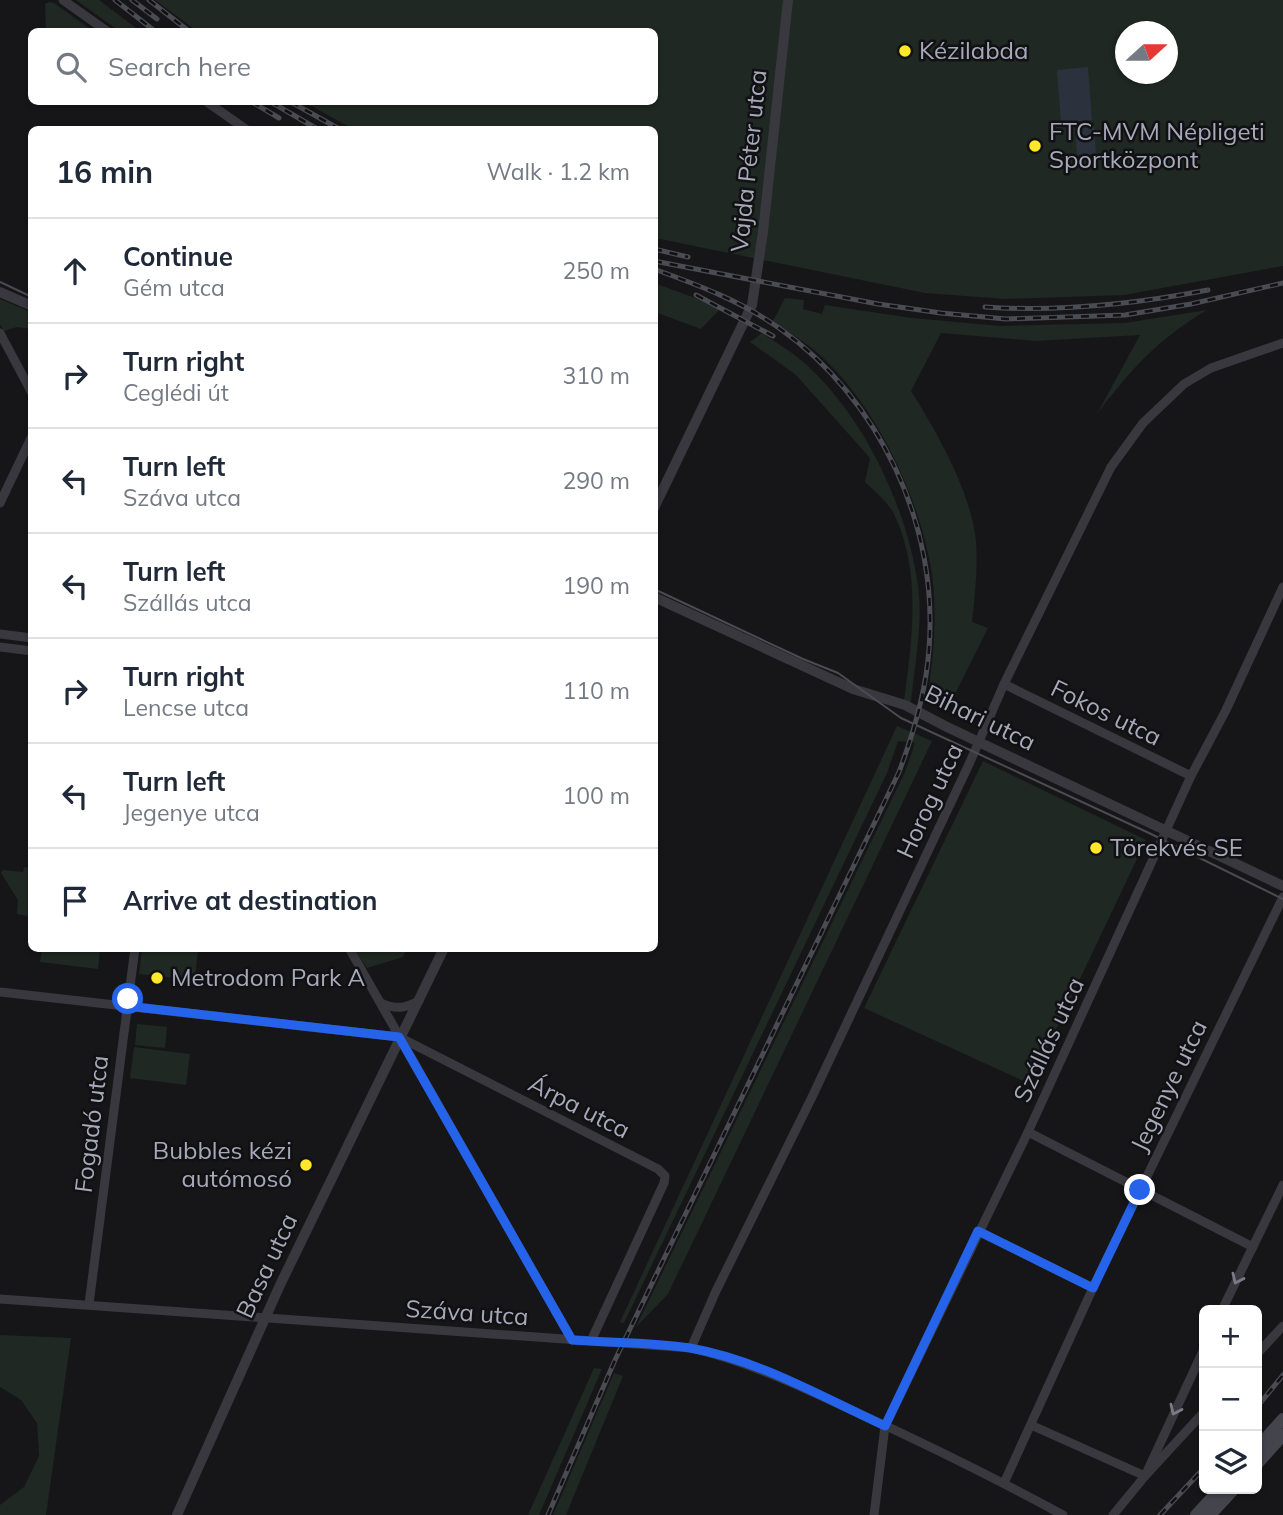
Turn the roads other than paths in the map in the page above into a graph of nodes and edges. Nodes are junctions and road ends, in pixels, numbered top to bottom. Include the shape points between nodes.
1 (63, 0) edge
2 (788, 0) edge
3 (102, 28) edge
4 (212, 105) edge
5 (241, 126) edge
6 (0, 292) edge
7 (28, 304) edge
8 (0, 333) edge
9 (1283, 343) edge
10 (28, 386) edge
11 (28, 444) edge
12 (658, 500) edge
13 (0, 503) edge
14 (1283, 587) edge
15 (658, 599) edge
16 (0, 634) edge
17 (28, 638) edge
18 (0, 647) edge
19 (28, 650) edge
20 (1003, 684) junction
21 (979, 742) junction
22 (1191, 776) junction
23 (1167, 832) junction
24 (1283, 887) edge
25 (1283, 897) edge
26 (134, 952) edge
27 (351, 952) edge
28 (442, 952) edge
29 (0, 992) edge
30 (419, 1001) junction
31 (380, 1003) junction
32 (127, 1006) junction
33 (399, 1037) junction
34 (1028, 1132) junction
35 (1283, 1185) edge
36 (1140, 1190) junction
37 (978, 1231) junction
38 (1252, 1247) junction
39 (1093, 1288) junction
40 (0, 1299) edge
41 (89, 1304) junction
42 (1225, 1305) edge
43 (265, 1318) junction
44 (1283, 1326) edge
45 (572, 1340) junction
46 (590, 1341) junction
47 (691, 1349) junction
48 (1262, 1349) edge
49 (1199, 1360) edge
50 (1199, 1417) edge
51 (1283, 1419) edge
52 (1031, 1425) junction
53 (885, 1426) junction
54 (1164, 1433) junction
55 (1283, 1435) edge
56 (1178, 1440) junction
57 (1262, 1442) edge
58 (1262, 1458) edge
59 (1145, 1476) junction
60 (1003, 1483) junction
61 (1217, 1494) edge
62 (1228, 1494) edge
63 (1205, 1513) edge
64 (177, 1515) edge
65 (874, 1515) edge
66 (1063, 1515) edge
67 (1113, 1515) edge

1 - 3 street
2 - 12 street, Vajda Péter utca via 752,305
4 - 5 street
6 - 7 street
8 - 10 street
9 - 20 street, Horog utca via 1203,371 1172,393 1133,436 1111,467
11 - 13 street
14 - 22 street, Szállás utca
15 - 21 street, Bihari utca via 853,689 908,706
16 - 17 street
18 - 19 street
20 - 21 street, Horog utca
20 - 22 street, Fokos utca
21 - 23 street, Bihari utca
21 - 47 street, Horog utca
22 - 23 street, Szállás utca
23 - 24 street, Bihari utca
23 - 34 street, Szállás utca
25 - 36 street, Jegenye utca
26 - 32 street, Fogadó utca
27 - 31 street
28 - 30 street, Basa utca
29 - 32 street
30 - 31 street via 402,1008
30 - 33 street, Basa utca
31 - 33 street
32 - 33 street
32 - 41 street, Fogadó utca
33 - 43 street, Basa utca
33 - 45 street
33 - 46 street, Árpa utca via 665,1176
34 - 36 street
34 - 37 street, Szállás utca
35 - 38 street
36 - 38 street
36 - 39 street, Jegenye utca
37 - 39 street
37 - 53 street, Szállás utca
38 -> 42 street
39 - 52 street, Jegenye utca
40 - 41 street, Száva utca
41 - 43 street, Száva utca
43 - 45 street, Száva utca
43 - 64 street, Basa utca
44 - 48 street
45 - 46 street, Száva utca
46 - 47 street, Száva utca
47 - 53 street, Száva utca via 767,1371
49 -> 54 street
50 - 56 street
51 - 57 main road
52 - 59 street
52 - 60 street, Jegenye utca
53 - 60 street, Száva utca
53 - 65 street, Szállás utca
54 - 56 street
54 - 59 street
55 - 58 main road
56 - 59 street
59 - 67 street
60 - 66 street, Száva utca
61 - 63 main road
62 - 63 main road

